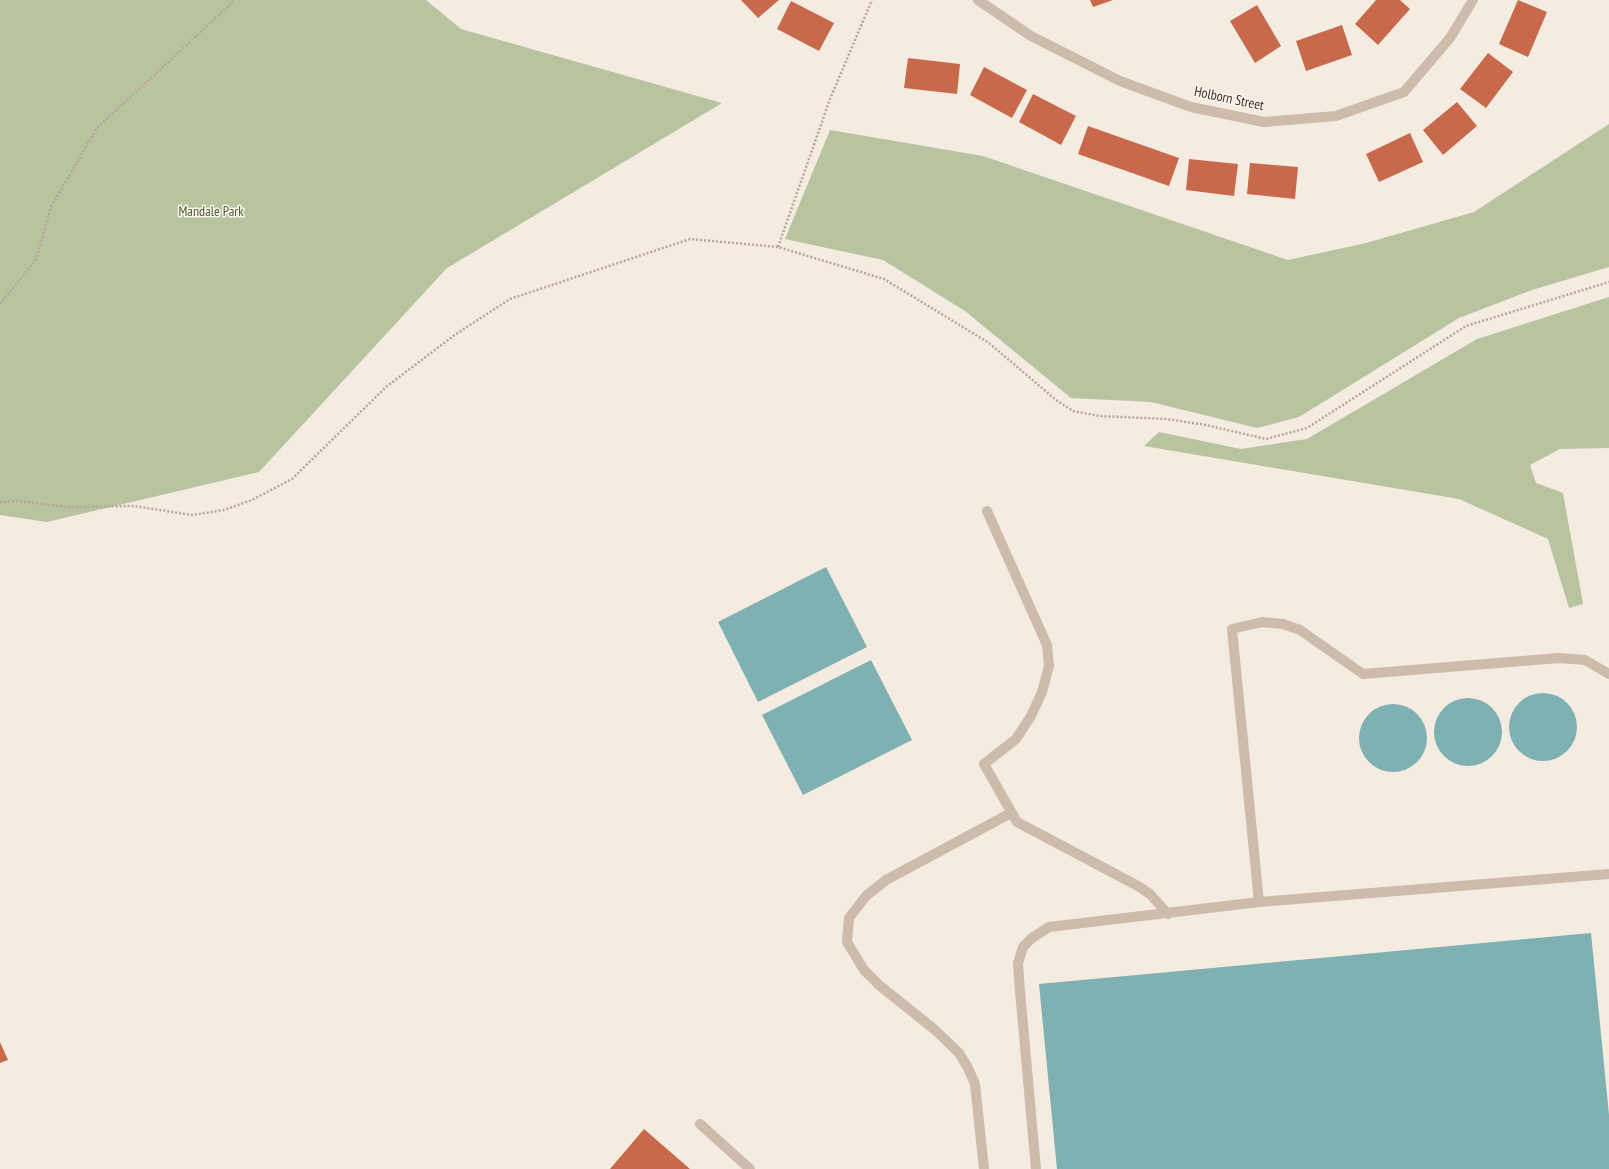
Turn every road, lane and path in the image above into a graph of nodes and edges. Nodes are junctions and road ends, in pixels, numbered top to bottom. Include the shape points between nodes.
1 (235, 0) edge
2 (872, 0) edge
3 (978, 0) edge
4 (1473, 0) edge
5 (778, 247) junction
6 (1609, 282) edge
7 (0, 304) edge
8 (0, 502) edge
9 (987, 511) dead end
10 (1609, 674) edge
11 (1011, 813) junction
12 (1609, 874) edge
13 (1259, 902) junction
14 (1168, 914) junction
15 (700, 1124) dead end
16 (750, 1169) edge
17 (984, 1169) edge
18 (1036, 1169) edge

1 - 7 path via 97,128 51,207 36,260
2 - 5 path via 830,99
3 - 4 street, Holborn Street via 1031,36 1120,81 1191,107 1264,122 1336,116 1404,92 1450,38
5 - 6 path via 884,279 988,343 1056,400 1073,411 1099,416 1167,419 1266,439 1307,428 1466,326
5 - 8 path via 690,239 510,299 456,334 386,387 292,480 252,500 224,510 192,515 134,506 65,507 17,501
9 - 11 street via 1047,645 1049,666 1042,692 1016,739 984,764
10 - 13 street via 1585,660 1559,658 1363,674 1300,630 1289,626 1262,622 1232,629
11 - 14 street via 1017,822 1138,886 1150,894
11 - 17 street via 886,880 866,896 849,918 846,942 864,970 878,985 959,1052 975,1084
12 - 13 street
13 - 14 street
14 - 18 street via 1049,927 1023,947 1018,963
15 - 16 street

